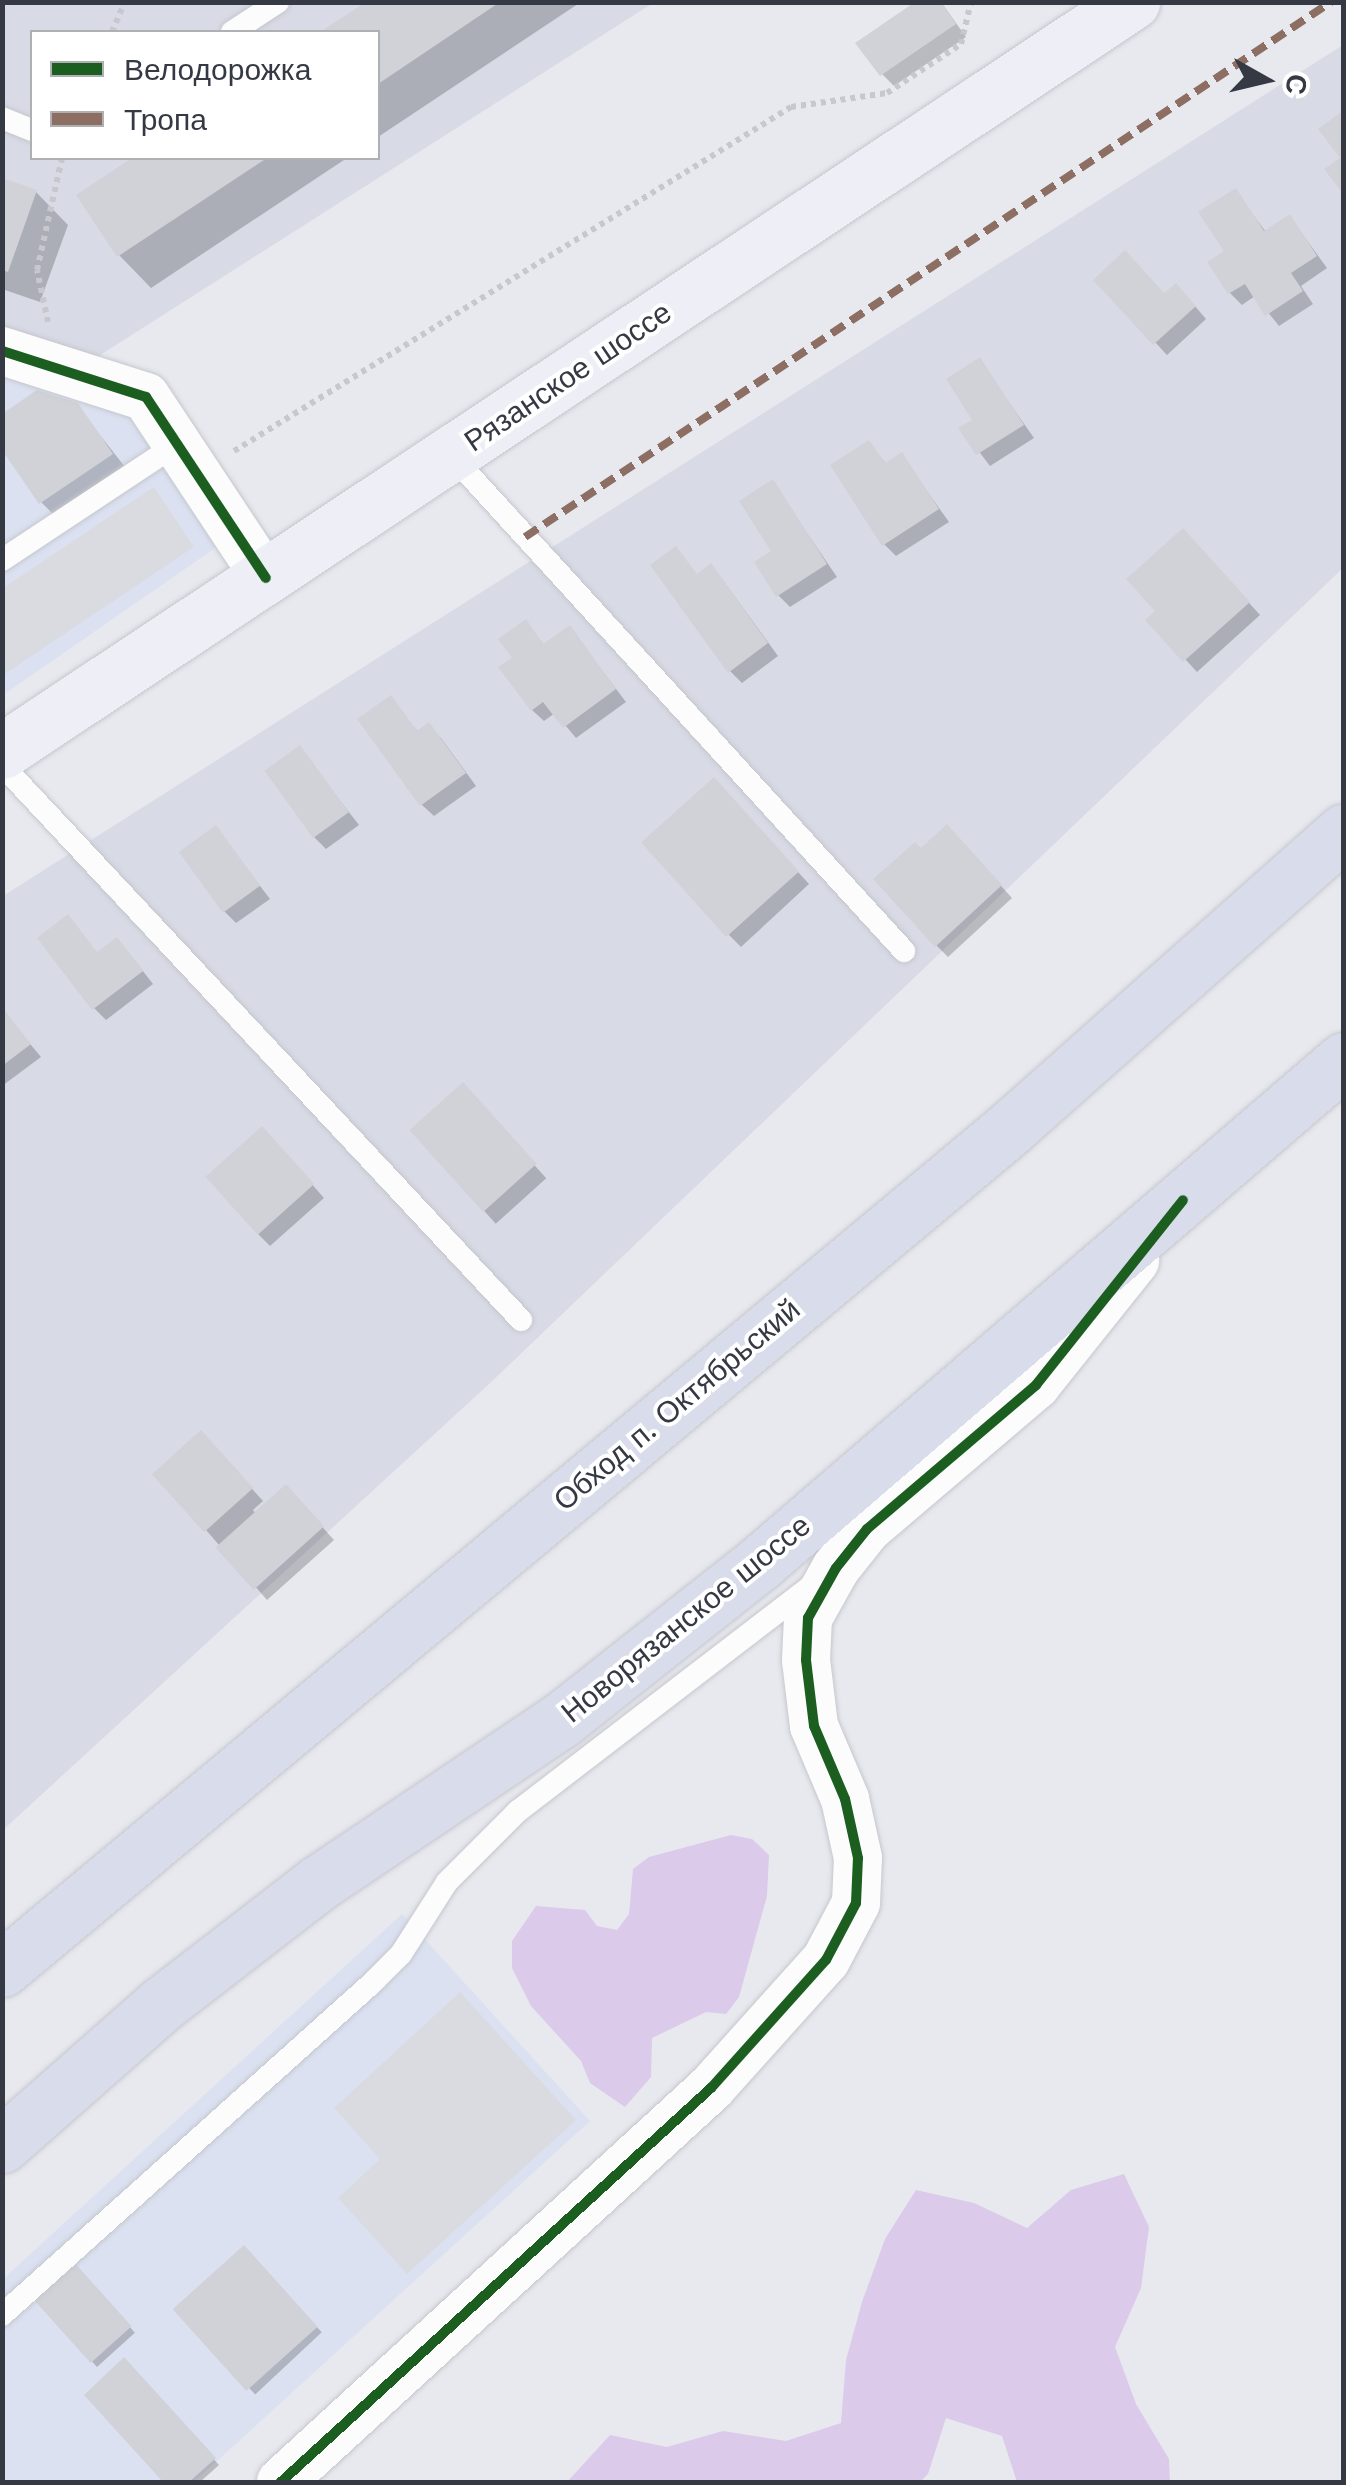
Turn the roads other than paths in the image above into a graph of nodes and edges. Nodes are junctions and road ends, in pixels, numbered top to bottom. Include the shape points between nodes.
1 (278, 2) edge
2 (1132, 2) edge
3 (235, 30) edge
4 (2, 118) edge
5 (30, 129) edge
6 (2, 351) edge
7 (451, 455) junction
8 (187, 459) junction
9 (2, 560) edge
10 (266, 578) junction
11 (2, 751) edge
12 (2, 765) edge
13 (1344, 832) edge
14 (904, 951) dead end
15 (1344, 1060) edge
16 (1183, 1200) junction
17 (521, 1320) dead end
18 (836, 1568) junction
19 (2, 1969) edge
20 (2, 2145) edge
21 (2, 2315) edge
22 (336, 2428) junction
23 (281, 2482) edge
24 (315, 2482) edge

1 - 3 lane
2 - 7 main road, Рязанское шоссе
4 - 5 lane
6 - 8 street via 146,397
7 - 10 main road, Рязанское шоссе
7 - 14 lane
8 - 9 lane
8 - 10 street
10 - 11 main road, Рязанское шоссе
12 - 17 lane
13 - 19 highway, Обход п. Октябрьский via 1009,1129
15 - 16 highway, Новорязанское шоссе
16 - 18 street via 1036,1385 867,1528
16 - 20 highway, Новорязанское шоссе via 762,1562 561,1720 318,1884 162,2004
18 - 21 lane via 518,1811 447,1882 401,1954 374,1981
18 - 22 street via 808,1618 806,1660 814,1726 845,1798 858,1858 856,1904 826,1960 711,2088
22 - 23 street
22 - 24 street

